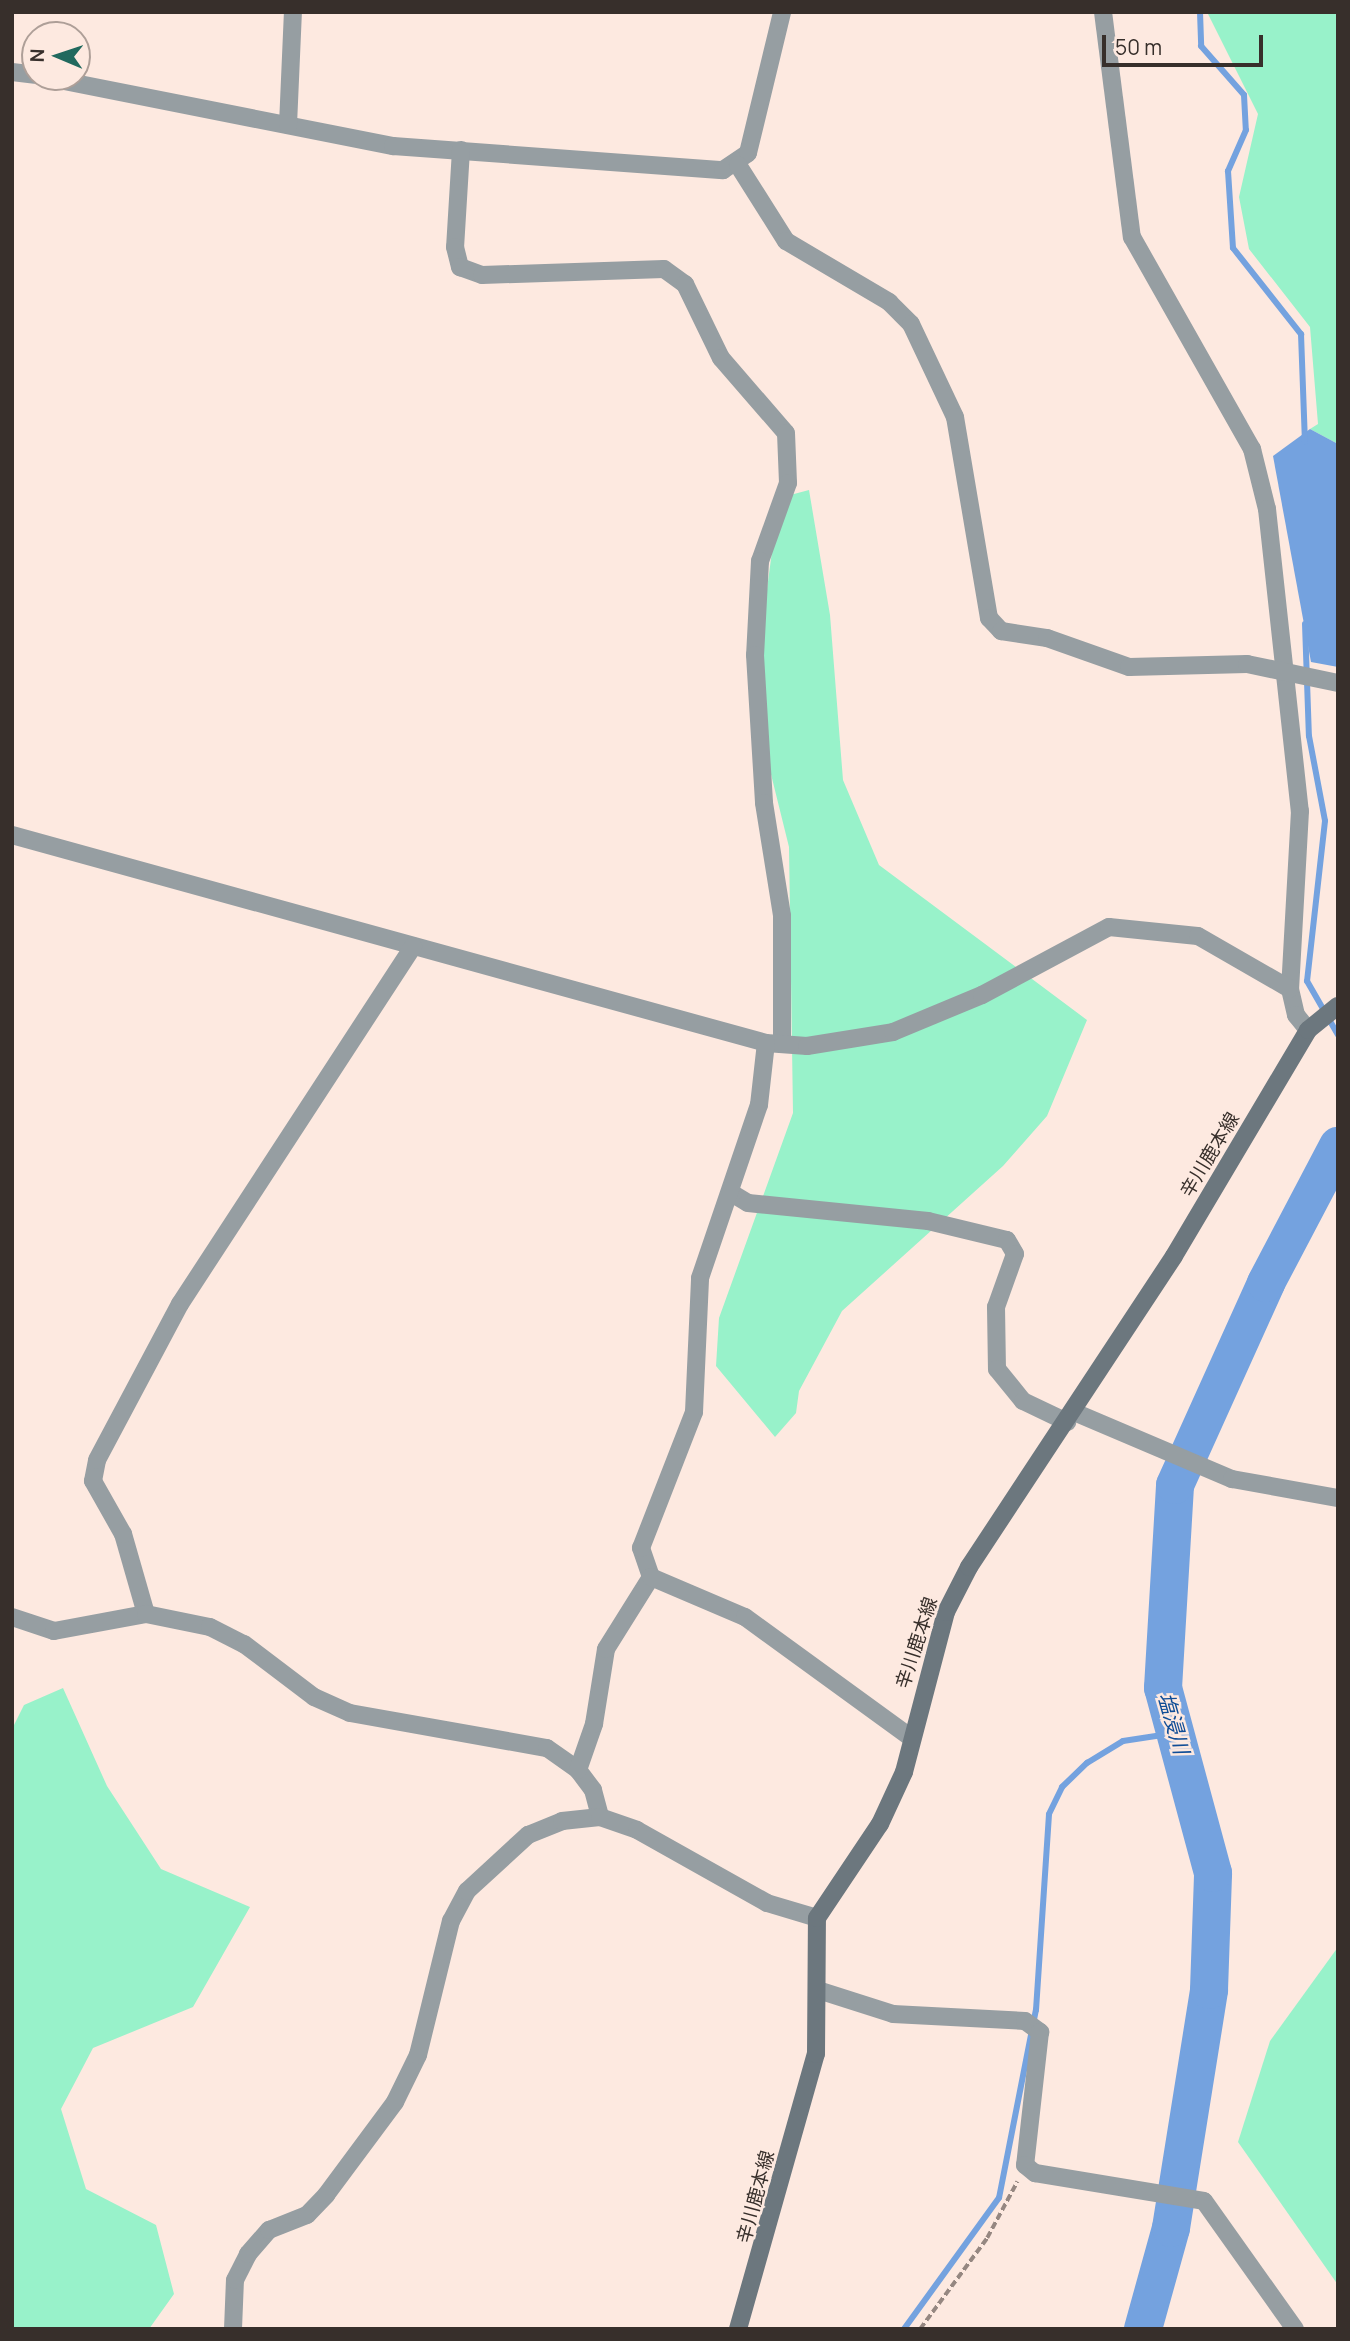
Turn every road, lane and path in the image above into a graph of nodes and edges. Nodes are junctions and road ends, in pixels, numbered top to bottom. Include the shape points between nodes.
1 (293, 12) edge
2 (782, 12) edge
3 (1103, 12) edge
4 (91, 86) edge
5 (288, 125) junction
6 (461, 150) junction
7 (738, 165) junction
8 (1289, 673) junction
9 (1338, 683) edge
10 (12, 835) edge
11 (413, 946) junction
12 (1290, 989) junction
13 (1338, 1006) edge
14 (1312, 1027) junction
15 (774, 1044) junction
16 (733, 1194) junction
17 (1071, 1417) junction
18 (1338, 1498) edge
19 (651, 1577) junction
20 (146, 1614) junction
21 (12, 1617) edge
22 (910, 1737) junction
23 (578, 1770) junction
24 (600, 1816) junction
25 (817, 1918) junction
26 (818, 1990) junction
27 (1026, 2165) junction
28 (233, 2329) edge
29 (738, 2329) edge
30 (920, 2329) edge
31 (1295, 2329) edge

1 - 5 street
2 - 7 street via 756,125
3 - 8 street via 1132,237 1252,449 1267,509
4 - 5 street
5 - 6 street via 393,146
6 - 7 street via 723,170
6 - 15 street via 455,247 460,267 482,275 664,270 685,284 721,358 786,433 788,483 760,561 755,655 764,803 782,916
7 - 8 street via 786,241 889,302 911,324 955,417 989,618 1001,631 1047,638 1129,667 1159,670 1202,661
8 - 9 street
8 - 12 street via 1300,811
10 - 11 street
11 - 15 street
11 - 20 street via 180,1304 97,1460 93,1481 123,1534
12 - 14 street via 1296,1016
12 - 15 street via 1198,936 1109,927 982,995 893,1032
13 - 14 main road, 辛川鹿本線
14 - 17 main road, 辛川鹿本線
15 - 16 street
16 - 17 street via 748,1203 928,1221 1007,1240 1015,1254 996,1307 997,1369 1023,1401
16 - 19 street via 700,1278 694,1412 641,1548
17 - 18 street via 1268,1490
17 - 22 main road, 辛川鹿本線 via 952,1601
19 - 22 street via 745,1617
19 - 23 street via 606,1650 594,1724
20 - 21 street via 54,1631
20 - 23 street via 210,1627 244,1644 314,1697 350,1713 512,1737 547,1748
22 - 25 main road, 辛川鹿本線 via 904,1772 880,1824
23 - 24 street via 593,1790
24 - 25 street via 637,1830 767,1903
24 - 28 street via 562,1821 528,1835 467,1891 451,1921 418,2055 394,2102 307,2215 269,2231 248,2254 235,2280
25 - 26 main road, 辛川鹿本線
26 - 27 street via 866,2009 1026,2021 1040,2032
26 - 29 main road, 辛川鹿本線 via 810,2082
27 - 30 path via 1000,2217
27 - 31 street via 1035,2173 1204,2202

